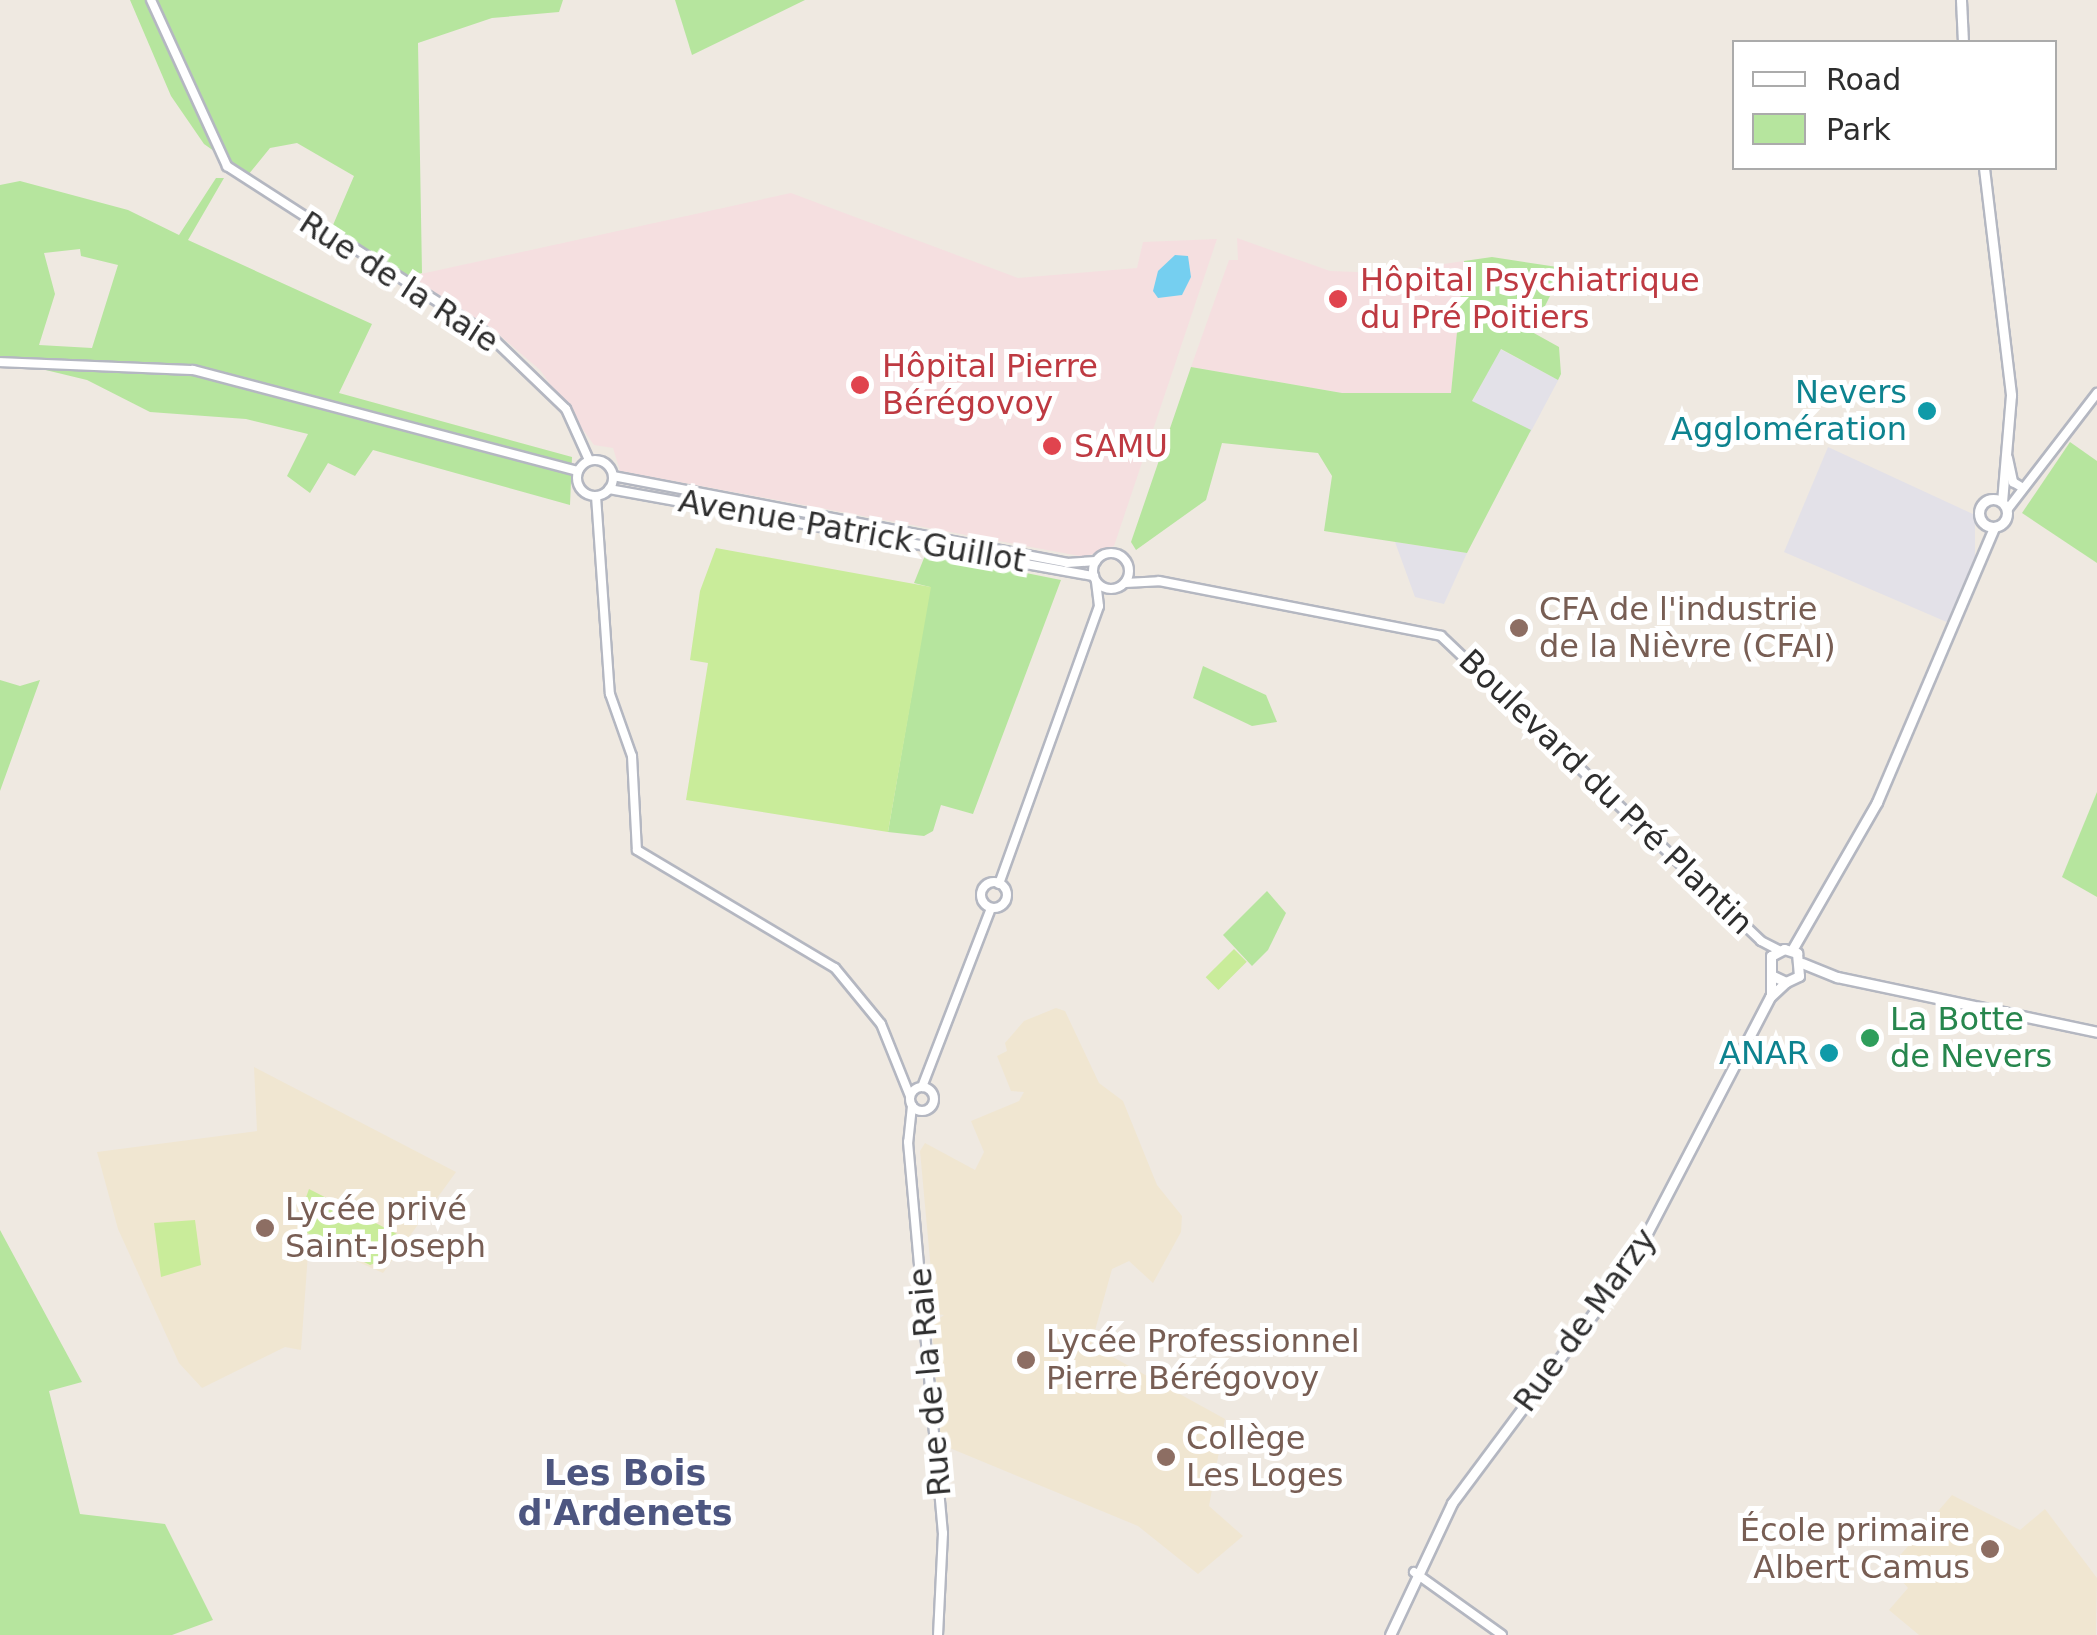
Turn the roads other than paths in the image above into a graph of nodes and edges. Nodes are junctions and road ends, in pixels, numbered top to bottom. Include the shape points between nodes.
1 (152, 0) edge
2 (1961, 0) edge
3 (1962, 40) edge
4 (1984, 170) edge
5 (0, 362) edge
6 (2097, 393) edge
7 (2008, 454) junction
8 (589, 460) junction
9 (577, 476) junction
10 (613, 476) junction
11 (2026, 487) junction
12 (609, 488) junction
13 (596, 496) junction
14 (2002, 503) junction
15 (1984, 518) junction
16 (1096, 561) junction
17 (1127, 562) junction
18 (1095, 579) junction
19 (1159, 581) junction
20 (1124, 583) junction
21 (1116, 588) junction
22 (1099, 606) junction
23 (1000, 884) junction
24 (990, 908) junction
25 (1761, 941) junction
26 (1780, 950) junction
27 (1792, 950) junction
28 (1769, 961) junction
29 (1802, 963) junction
30 (1772, 976) junction
31 (1798, 976) junction
32 (1838, 977) junction
33 (1786, 982) junction
34 (1770, 997) junction
35 (2097, 1032) edge
36 (931, 1073) junction
37 (902, 1079) junction
38 (918, 1094) junction
39 (924, 1111) junction
40 (910, 1130) junction
41 (1414, 1572) junction
42 (938, 1635) edge
43 (1390, 1635) edge
44 (1502, 1635) edge

1 - 8 street, Rue de la Raie via 227,166 300,219 488,334 566,410
2 - 3 main road
4 - 7 main road via 2011,395
5 - 9 street via 193,370
6 - 11 street
7 - 11 street via 2012,479
7 - 14 main road
8 - 9 street
8 - 10 street via 606,464
9 - 13 street
10 - 12 street
10 - 16 street, Avenue Patrick Guillot via 1067,563
11 - 14 street
12 - 13 street
12 - 18 street, Avenue Patrick Guillot
13 - 37 street via 610,694 632,756 637,850 835,968 881,1024
14 - 15 main road
14 - 15 main road via 2005,522
15 - 27 main road via 1980,563 1877,802
16 - 17 street via 1109,553
16 - 18 street
17 - 19 street, Boulevard du Pré Plantin
17 - 20 street
18 - 21 street
18 - 22 street
19 - 20 street, Boulevard du Pré Plantin
19 - 25 street, Boulevard du Pré Plantin via 1441,636
20 - 21 street
21 - 22 street
22 - 23 street
23 - 24 street via 1007,898
23 - 24 street via 983,890
24 - 36 street
25 - 26 street, Boulevard du Pré Plantin
25 - 28 street, Boulevard du Pré Plantin
26 - 27 main road
26 - 28 main road
27 - 29 main road
28 - 30 main road
29 - 31 main road
29 - 32 main road
30 - 33 main road
30 - 34 main road, Rue de Marzy
31 - 32 main road
31 - 33 main road
32 - 35 main road
33 - 34 main road, Rue de Marzy
34 - 41 main road, Rue de Marzy via 1645,1241 1452,1503
36 - 37 street
36 - 38 street
37 - 38 street
38 - 39 street
38 - 39 street via 934,1102
38 - 40 street, Rue de la Raie
39 - 40 street
40 - 42 street, Rue de la Raie via 943,1533
41 - 43 main road, Rue de Marzy
41 - 44 street

